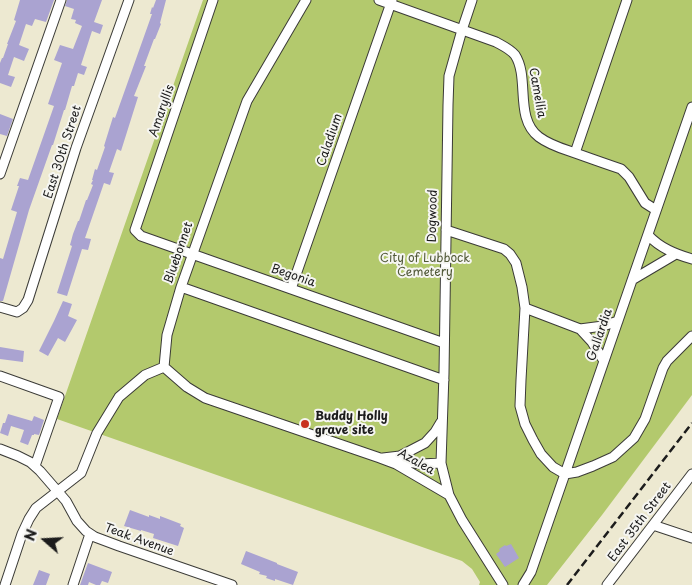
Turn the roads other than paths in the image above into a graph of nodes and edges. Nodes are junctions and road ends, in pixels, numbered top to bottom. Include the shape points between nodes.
1 (61, 0) edge
2 (129, 0) edge
3 (213, 0) edge
4 (306, 0) edge
5 (379, 0) edge
6 (472, 0) edge
7 (627, 0) edge
8 (391, 2) edge
9 (462, 30) junction
10 (692, 107) edge
11 (575, 153) junction
12 (0, 174) edge
13 (656, 210) junction
14 (135, 230) joint
15 (446, 230) junction
16 (648, 235) junction
17 (192, 254) junction
18 (676, 254) junction
19 (692, 259) edge
20 (632, 280) junction
21 (181, 287) junction
22 (291, 289) junction
23 (0, 307) edge
24 (525, 308) junction
25 (618, 321) junction
26 (580, 329) junction
27 (692, 336) edge
28 (444, 343) junction
29 (604, 361) junction
30 (164, 367) junction
31 (0, 376) edge
32 (444, 380) junction
33 (442, 419) junction
34 (0, 450) edge
35 (380, 458) junction
36 (441, 463) junction
37 (35, 466) junction
38 (565, 474) junction
39 (692, 474) edge
40 (58, 491) junction
41 (448, 496) junction
42 (654, 524) junction
43 (90, 534) junction
44 (692, 538) edge
45 (5, 585) edge
46 (73, 585) edge
47 (232, 585) edge
48 (503, 585) edge
49 (523, 585) edge
50 (608, 585) edge

1 - 12 street
2 - 23 street, East 30th Street via 76,148 28,300 16,312
3 - 14 street, Amaryllis
4 - 17 street, Bluebonnet via 247,101
5 - 8 street, Camellia
6 - 9 street, Dogwood
7 - 11 street
8 - 9 street, Camellia
8 - 22 street, Caladium
9 - 11 street, Camellia via 496,42 514,54 519,64 522,98 530,126 538,137
9 - 15 street, Dogwood via 449,76
10 - 13 street, Gallardia
11 - 13 street, Camellia via 621,170 645,203
13 - 16 street, Gallardia
14 - 17 street, Begonia via 141,236
15 - 24 street via 504,249 510,254 516,263
15 - 28 street, Dogwood
16 - 18 street
16 - 20 street, Gallardia
17 - 21 street, Bluebonnet
17 - 22 street, Begonia
18 - 19 street
18 - 20 street
20 - 25 street, Gallardia
21 - 30 street, Bluebonnet via 167,335
21 - 32 street
22 - 28 street, Begonia
24 - 26 street
24 - 38 street via 520,406 525,424 541,454
25 - 26 street
25 - 29 street, Gallardia
26 - 29 street
27 - 38 street via 663,368 646,419 634,438 613,457
28 - 32 street, Dogwood
29 - 38 street, Gallardia
30 - 35 street, Azalea via 205,398
30 - 40 street via 145,375 119,397 97,433 81,473
31 - 37 street via 59,397
32 - 33 street, Dogwood
33 - 35 street via 425,443 400,456
33 - 36 street, Dogwood
34 - 37 street
35 - 36 street via 420,464
35 - 41 street, Azalea via 396,464
36 - 41 street, Dogwood
37 - 40 street, Teak Avenue
38 - 49 street, Gallardia via 532,572
39 - 42 street, East 35th Street
40 - 43 street, Teak Avenue via 77,521
40 - 45 street via 36,508 29,519
41 - 48 street, Azalea
42 - 44 street
42 - 50 street, East 35th Street
43 - 46 street
43 - 47 street, Teak Avenue

